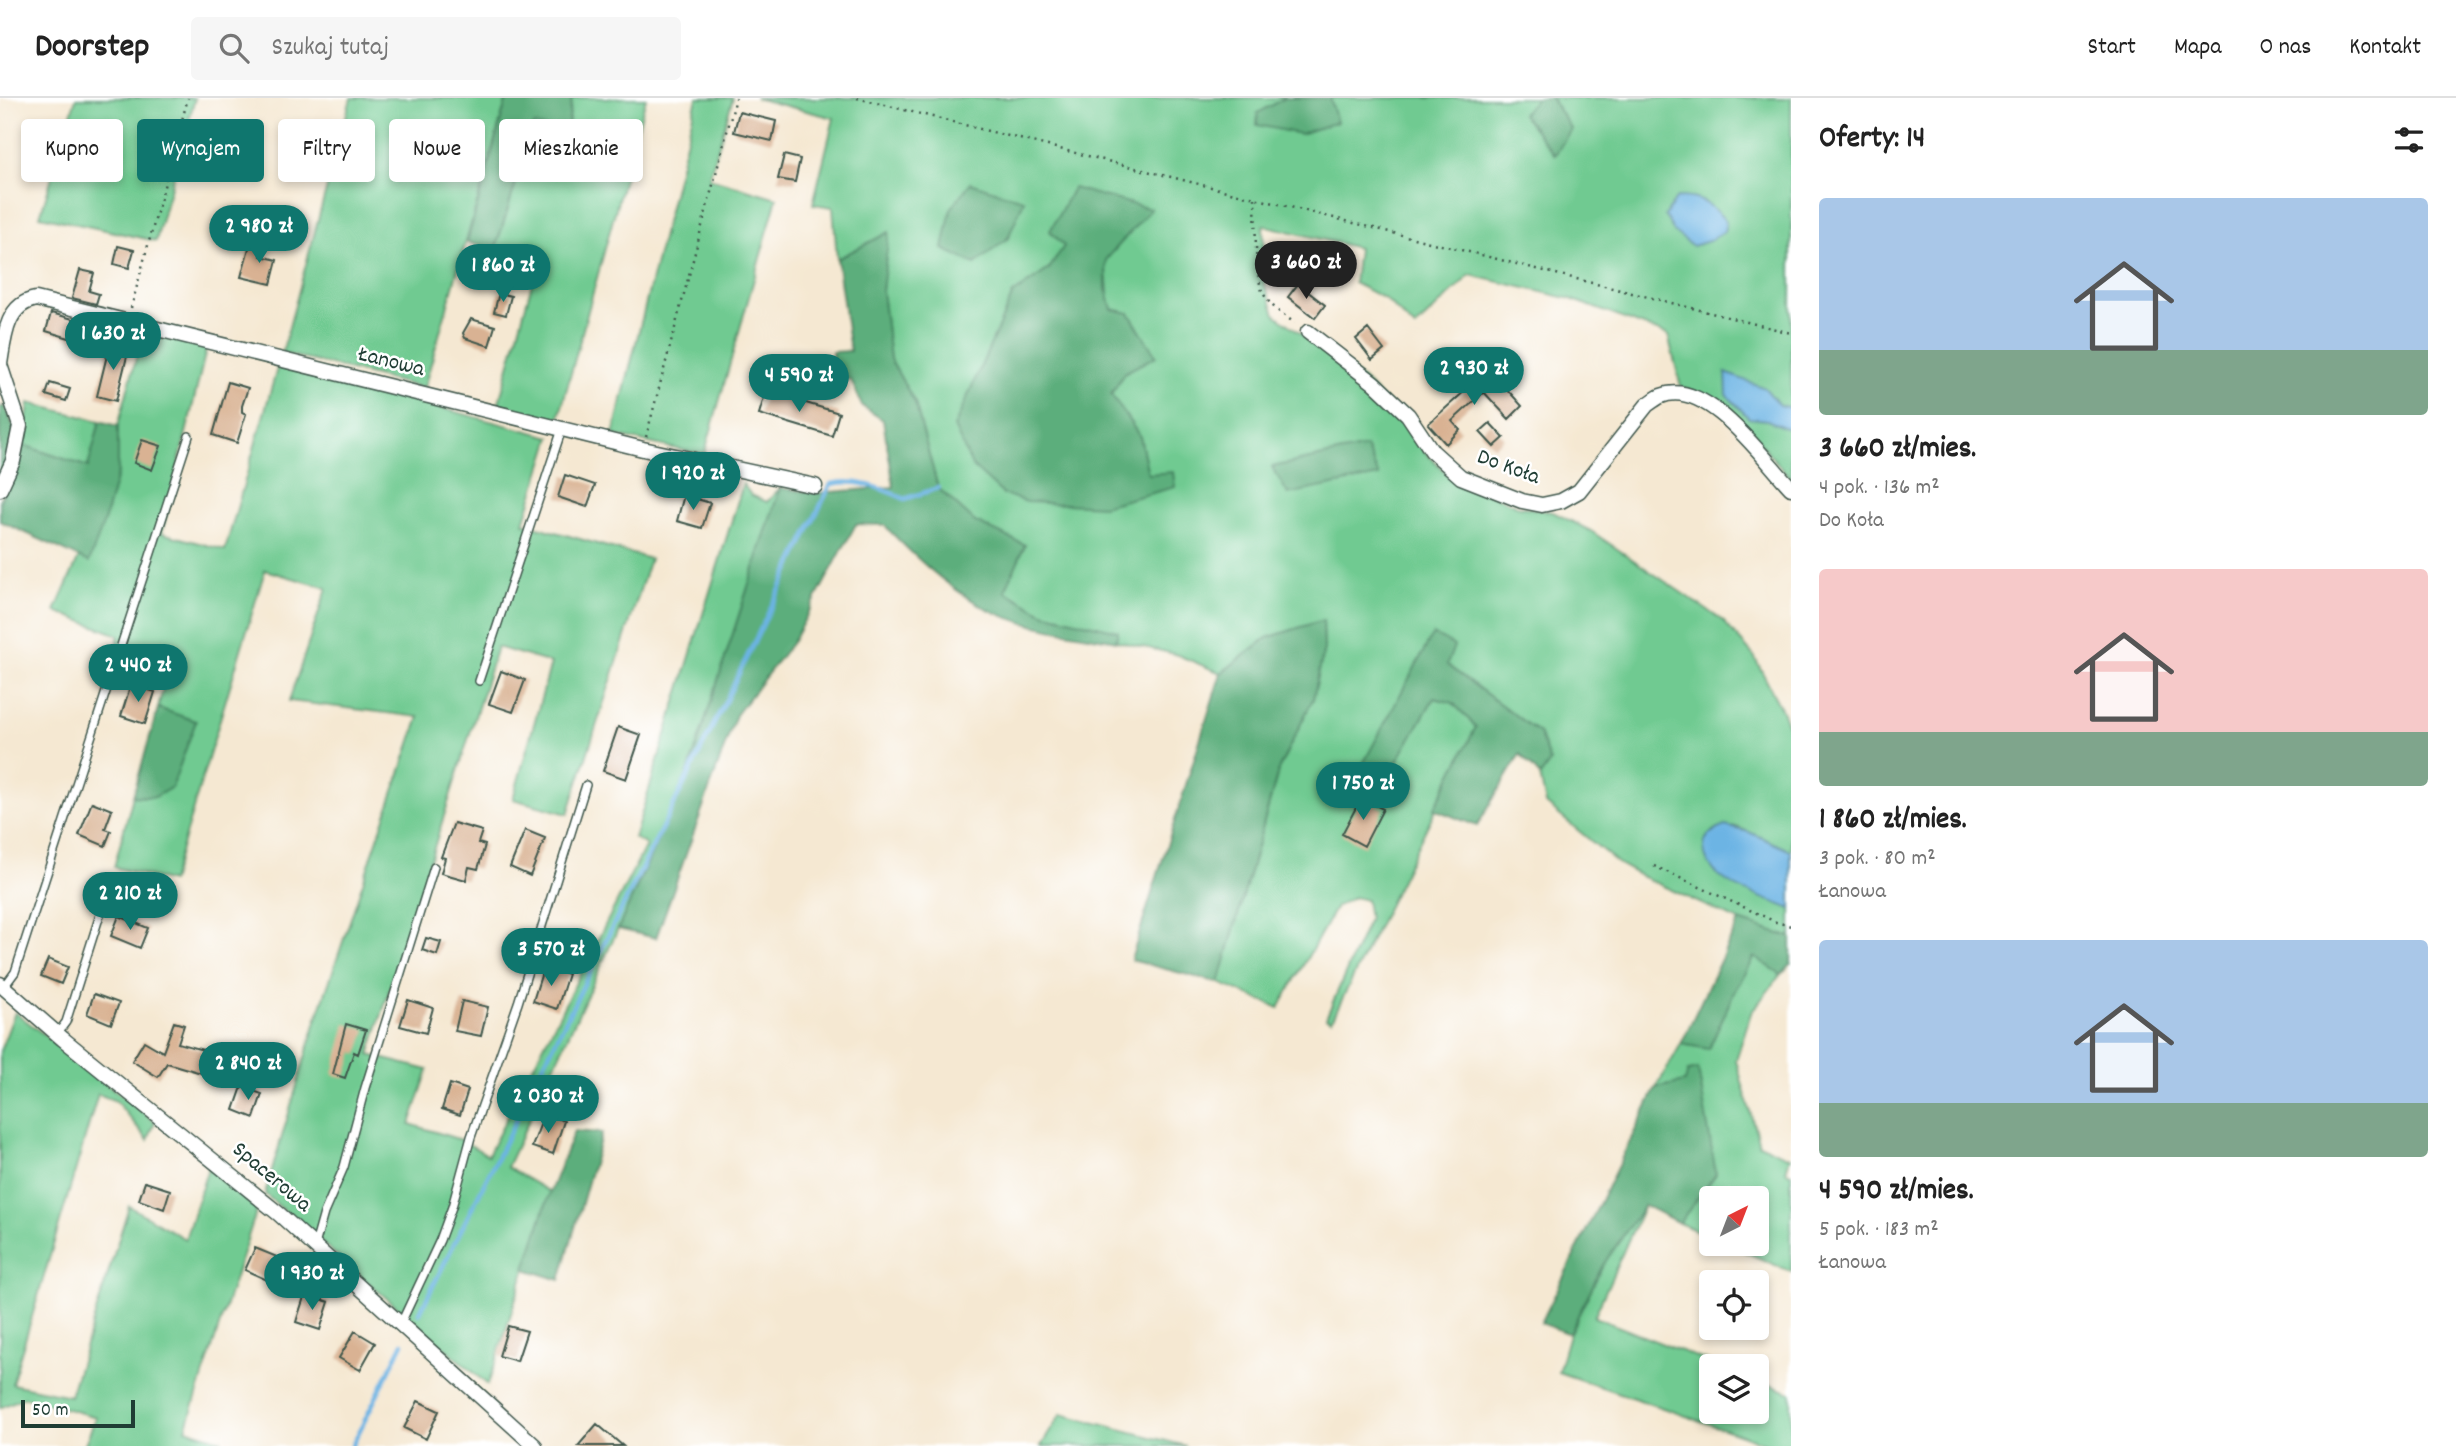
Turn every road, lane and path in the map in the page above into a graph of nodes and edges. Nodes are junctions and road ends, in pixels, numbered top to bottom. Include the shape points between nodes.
1 (188, 98) edge
2 (736, 98) edge
3 (857, 98) edge
4 (1255, 198) junction
5 (127, 321) junction
6 (1308, 332) joint
7 (1791, 333) edge
8 (0, 364) edge
9 (562, 429) junction
10 (189, 436) dead end
11 (643, 449) junction
12 (815, 486) dead end
13 (1791, 488) edge
14 (0, 489) edge
15 (479, 681) dead end
16 (586, 785) dead end
17 (1654, 866) dead end
18 (434, 867) dead end
19 (111, 880) dead end
20 (1791, 926) edge
21 (2, 985) edge
22 (57, 1034) junction
23 (315, 1246) junction
24 (401, 1324) junction
25 (535, 1446) edge

1 - 5 path
2 - 11 path
3 - 4 path
4 - 6 path via 1256,257 1263,292 1279,312
4 - 7 path
5 - 8 street, Łanowa via 29,300 11,315
5 - 9 street, Łanowa
6 - 13 street, Do Koła via 1408,415 1432,451 1461,477 1522,501 1542,505 1579,491 1647,405 1675,393 1711,405 1730,420
8 - 14 street, Łanowa via 20,426 13,461
9 - 11 street, Łanowa
9 - 15 lane
10 - 21 lane via 15,972
11 - 12 street, Łanowa
16 - 24 lane via 452,1207
17 - 20 path
18 - 23 lane via 344,1167
19 - 22 lane via 66,1022
21 - 22 street, Spacerowa
22 - 23 street, Spacerowa
23 - 24 street, Spacerowa
24 - 25 street, Spacerowa

